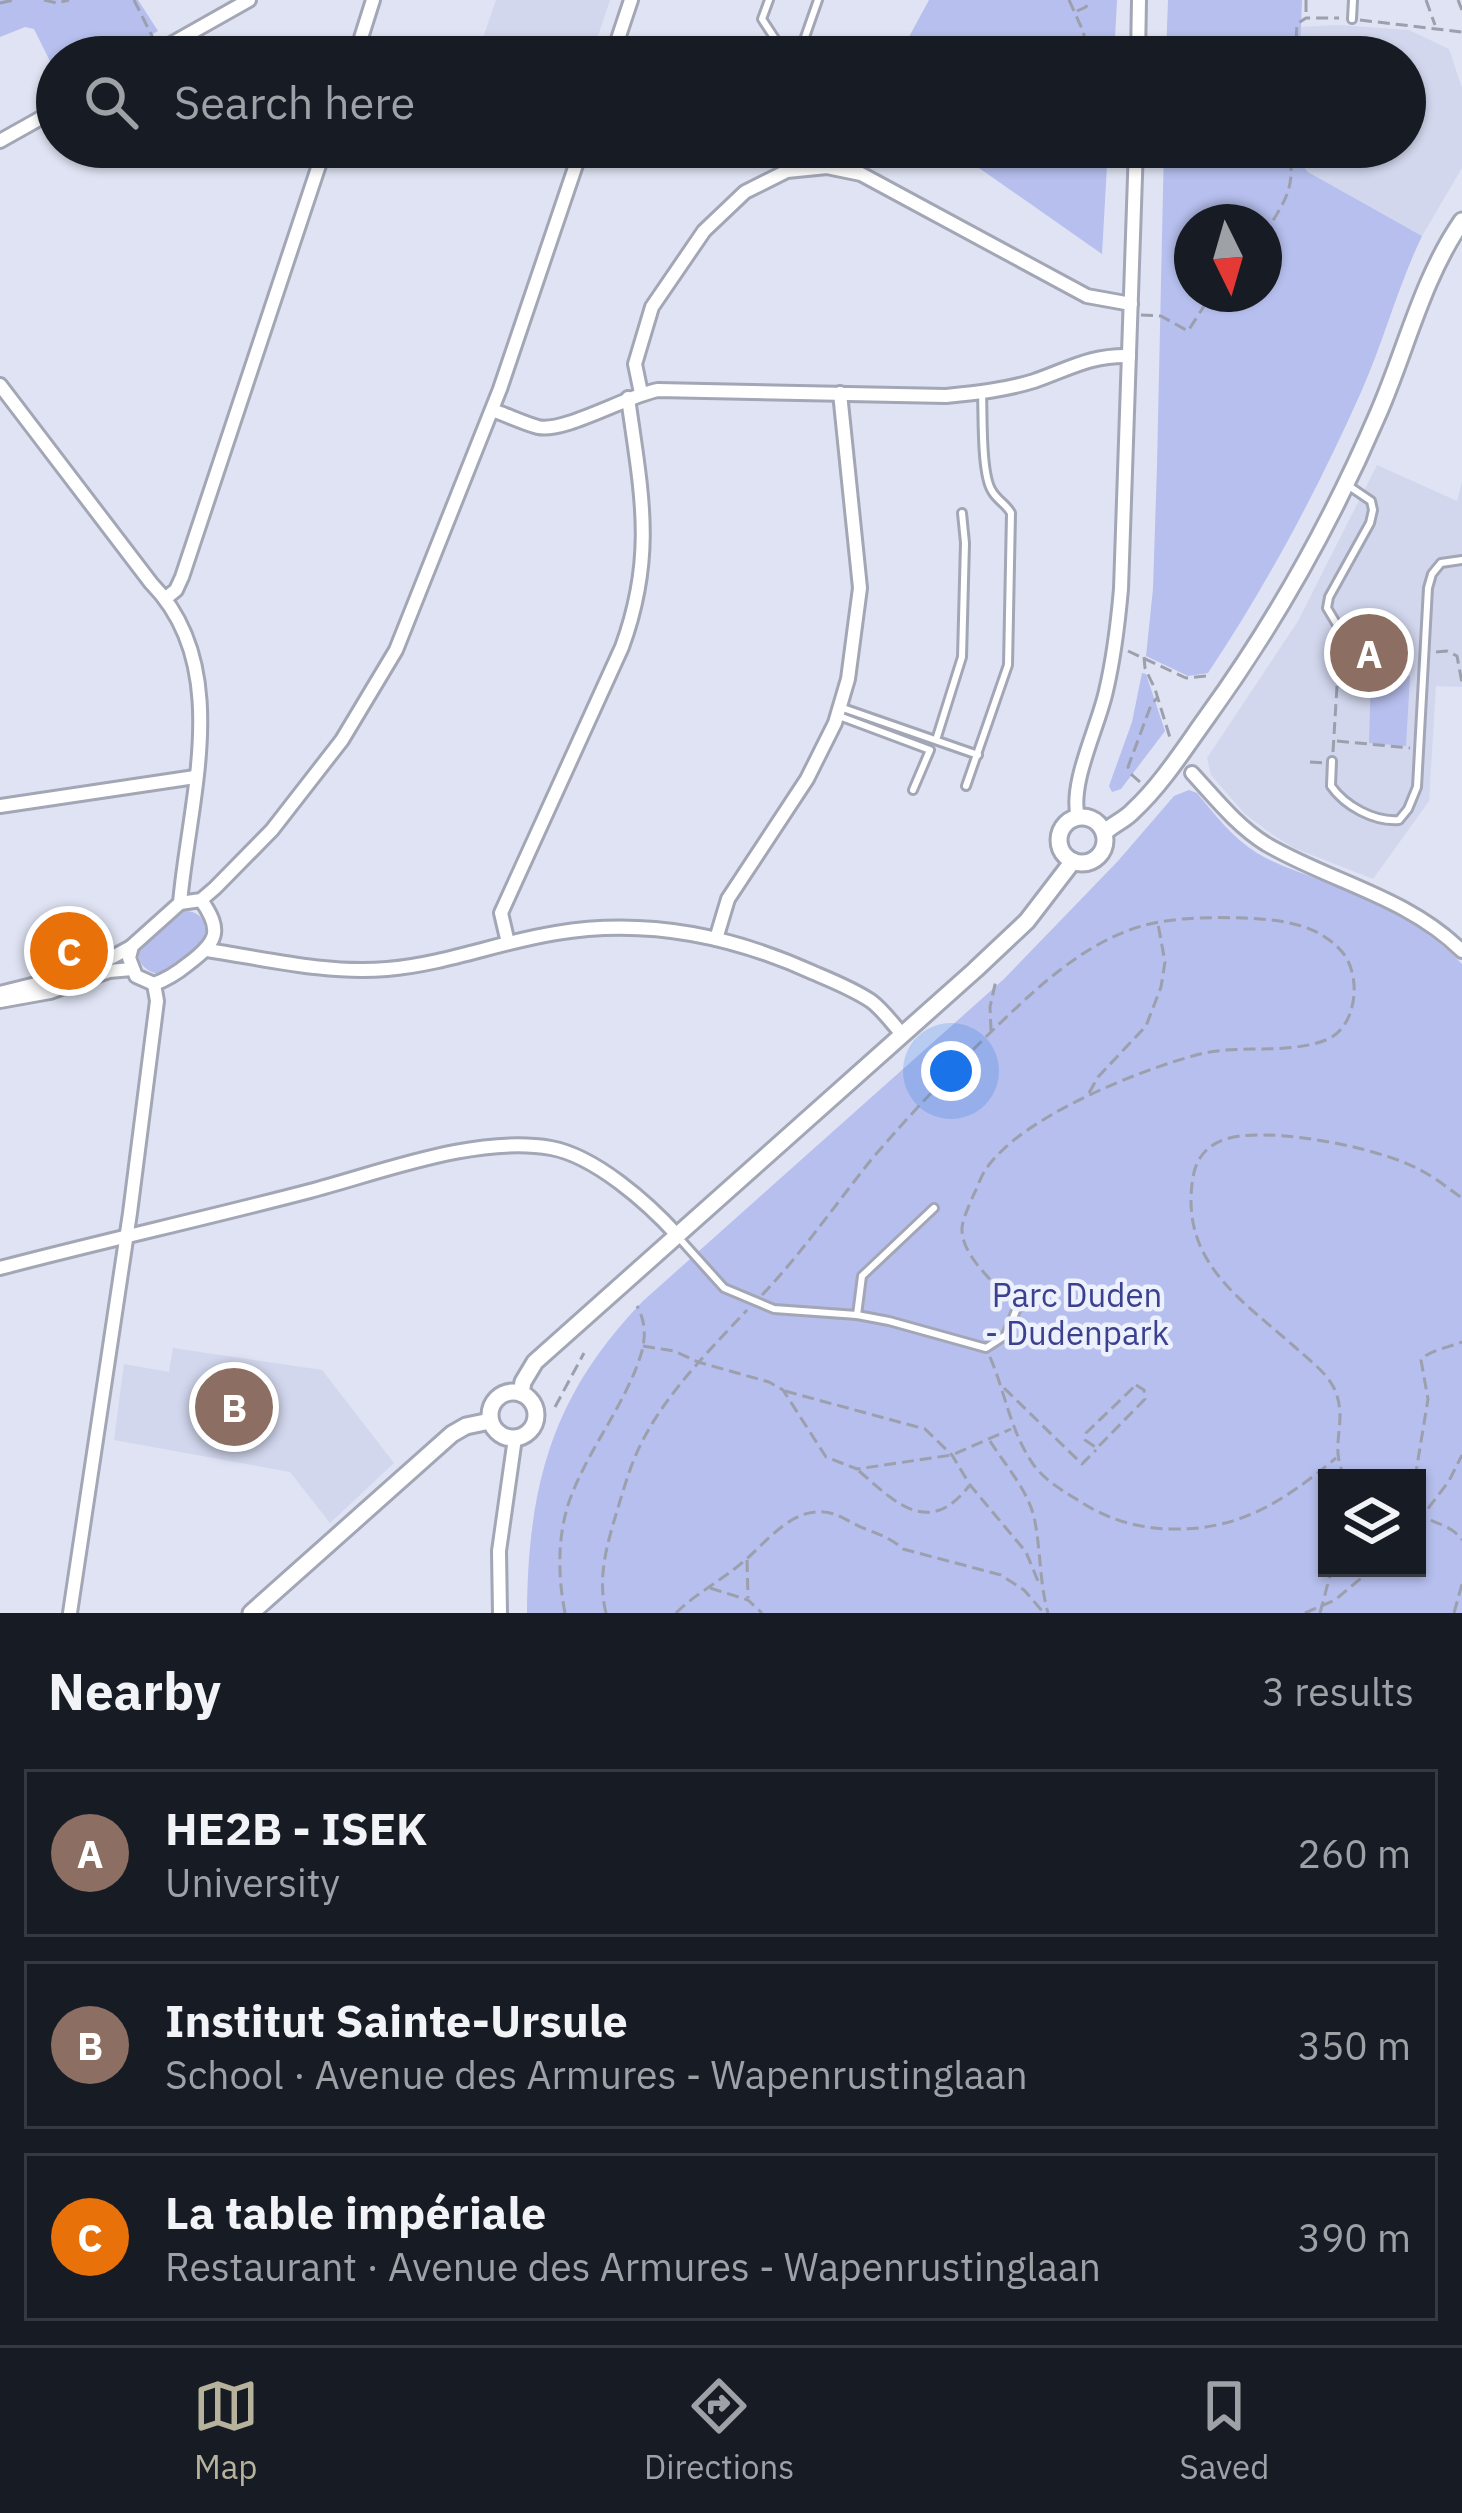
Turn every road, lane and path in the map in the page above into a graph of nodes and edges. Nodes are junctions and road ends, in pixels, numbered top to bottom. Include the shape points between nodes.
1 (14, 0) edge
2 (44, 0) edge
3 (69, 0) edge
4 (134, 0) edge
5 (249, 0) edge
6 (373, 0) edge
7 (631, 0) edge
8 (769, 0) edge
9 (818, 0) edge
10 (1069, 0) edge
11 (1088, 0) edge
12 (1139, 0) edge
13 (1306, 0) edge
14 (1353, 0) edge
15 (1426, 0) edge
16 (1457, 0) edge
17 (0, 3) edge
18 (1462, 10) edge
19 (1076, 12) junction
20 (1306, 18) dead end
21 (1352, 19) dead end
22 (1462, 32) edge
23 (147, 36) edge
24 (186, 36) edge
25 (362, 36) edge
26 (619, 36) edge
27 (773, 36) edge
28 (805, 36) edge
29 (1083, 36) edge
30 (1138, 36) edge
31 (36, 121) edge
32 (0, 141) edge
33 (318, 168) edge
34 (575, 168) edge
35 (811, 168) edge
36 (825, 168) edge
37 (1135, 168) edge
38 (1293, 168) edge
39 (1282, 205) edge
40 (1462, 221) edge
41 (1131, 309) junction
42 (1200, 312) edge
43 (1129, 356) junction
44 (0, 385) edge
45 (982, 393) junction
46 (840, 394) junction
47 (634, 396) junction
48 (492, 410) junction
49 (1346, 484) junction
50 (962, 513) dead end
51 (1462, 560) edge
52 (166, 598) junction
53 (1339, 628) joint
54 (1115, 646) junction
55 (1433, 655) dead end
56 (1144, 657) junction
57 (1206, 676) dead end
58 (1462, 683) edge
59 (1158, 697) junction
60 (839, 711) junction
61 (936, 740) junction
62 (1335, 741) junction
63 (1419, 748) junction
64 (977, 755) junction
65 (1176, 760) junction
66 (1331, 760) joint
67 (1192, 773) dead end
68 (195, 777) junction
69 (966, 787) dead end
70 (914, 790) dead end
71 (1151, 791) junction
72 (0, 806) edge
73 (1078, 818) junction
74 (1104, 832) junction
75 (1072, 861) junction
76 (201, 900) junction
77 (179, 903) junction
78 (1158, 922) junction
79 (716, 939) junction
80 (508, 944) junction
81 (132, 946) junction
82 (206, 950) junction
83 (1462, 951) edge
84 (132, 969) junction
85 (997, 980) dead end
86 (154, 984) junction
87 (0, 997) edge
88 (992, 1032) junction
89 (902, 1034) junction
90 (1089, 1094) junction
91 (1462, 1198) edge
92 (934, 1208) dead end
93 (126, 1234) junction
94 (677, 1235) junction
95 (0, 1268) edge
96 (756, 1302) junction
97 (637, 1306) dead end
98 (1017, 1308) joint
99 (856, 1315) junction
100 (1462, 1342) edge
101 (643, 1346) junction
102 (986, 1348) junction
103 (584, 1353) dead end
104 (698, 1362) junction
105 (1002, 1387) junction
106 (783, 1390) junction
107 (521, 1393) junction
108 (555, 1407) dead end
109 (490, 1421) junction
110 (1012, 1428) junction
111 (515, 1438) junction
112 (990, 1439) junction
113 (1097, 1448) junction
114 (952, 1455) junction
115 (1462, 1455) edge
116 (1337, 1457) junction
117 (857, 1469) junction
118 (1342, 1469) edge
119 (1416, 1469) edge
120 (970, 1485) junction
121 (1426, 1513) edge
122 (1426, 1518) edge
123 (1462, 1540) edge
124 (747, 1559) junction
125 (1330, 1577) edge
126 (1362, 1577) edge
127 (1462, 1584) edge
128 (1040, 1586) junction
129 (710, 1588) junction
130 (748, 1600) junction
131 (1322, 1606) junction
132 (70, 1613) edge
133 (251, 1613) edge
134 (500, 1613) edge
135 (565, 1613) edge
136 (606, 1613) edge
137 (676, 1613) edge
138 (762, 1613) edge
139 (1046, 1613) edge
140 (1305, 1613) edge
141 (1320, 1613) edge
142 (1454, 1613) edge

1 - 17 path
2 - 3 path
4 - 23 path
5 - 24 street
6 - 25 street
7 - 26 street
8 - 27 lane via 762,19
9 - 28 lane
10 - 19 path
11 - 19 path
12 - 30 street
13 - 20 path
14 - 21 lane
15 - 22 path via 1436,27
16 - 18 path
19 - 29 path
31 - 32 street
33 - 52 street via 182,577
34 - 48 street
35 - 47 street via 745,192 704,231 652,307
36 - 41 street via 861,174 1088,296
37 - 41 street
38 - 39 path
40 - 49 street via 1433,271
41 - 42 path via 1188,332
41 - 43 street
43 - 45 street via 1086,359
43 - 54 street
44 - 52 street
45 - 46 street
45 - 64 lane via 986,474 1011,513 1008,665
46 - 47 street
46 - 60 street via 860,588
47 - 48 street via 555,428
47 - 80 street via 645,514 635,612 501,913
48 - 76 street via 396,650 363,708 272,830
49 - 53 lane via 1373,510 1329,597
49 - 65 street via 1270,625
50 - 61 lane via 962,657
51 - 63 lane via 1441,563 1428,588
52 - 68 street via 190,643 198,691
53 - 62 path
54 - 56 path
54 - 73 street via 1075,795
55 - 58 path via 1457,656
56 - 57 path via 1186,678
56 - 59 path
59 - 65 path
59 - 71 path via 1128,767
60 - 61 lane
60 - 70 lane via 930,750
60 - 79 street via 807,779 728,899
61 - 64 lane
62 - 63 path
62 - 66 path
63 - 66 lane via 1413,800 1399,820 1378,819 1342,800 1331,786
64 - 69 lane
65 - 71 street
67 - 83 street via 1264,842 1402,907
68 - 72 street
68 - 77 street
71 - 74 street
73 - 74 street
73 - 75 street via 1059,841
74 - 75 street via 1098,857
75 - 89 street via 1027,921
76 - 77 street
76 - 82 street via 214,918
77 - 81 street
78 - 88 path via 1096,945 1041,983
78 - 90 path via 1165,962 1146,1027
78 - 90 path via 1217,917 1304,925 1349,961 1353,1005 1329,1039 1200,1054
79 - 80 street via 620,928
79 - 89 street via 855,992
80 - 82 street via 383,969
81 - 84 street
81 - 87 street
82 - 86 street
84 - 86 street
84 - 87 street
85 - 88 path
86 - 93 street
88 - 96 path via 950,1070
89 - 94 street
90 - 98 path via 1016,1138 987,1168 971,1201 962,1229 969,1252
91 - 116 path via 1421,1170 1370,1151 1265,1135 1226,1137 1196,1163 1197,1241 1234,1293 1333,1387
92 - 99 lane via 862,1276
93 - 94 street via 500,1145 555,1149 606,1172
93 - 95 street
93 - 132 street
94 - 96 lane via 724,1288
94 - 107 street via 535,1363
96 - 99 lane
96 - 104 path
97 - 101 path
98 - 102 lane via 1006,1335
99 - 102 lane
100 - 119 path via 1421,1360 1428,1399
101 - 104 path
101 - 135 path via 568,1506 560,1566
102 - 105 path
103 - 108 path
104 - 106 path
104 - 136 path via 638,1449 601,1575
105 - 110 path
105 - 113 path via 1082,1464
106 - 114 path via 925,1430
106 - 117 path via 826,1457
107 - 109 street via 500,1396
107 - 111 street via 537,1418
109 - 111 street
109 - 133 street via 452,1434
110 - 112 path
110 - 116 path via 1053,1484 1108,1518 1152,1528 1224,1526 1256,1514
111 - 134 street via 499,1551
112 - 114 path
112 - 128 path via 1033,1514
113 - 113 path via 1145,1399 1144,1390 1128,1390 1087,1433
114 - 117 path
114 - 120 path
115 - 121 path
116 - 118 path
117 - 120 path via 890,1497 931,1513 952,1507
120 - 128 path via 1027,1552
122 - 123 path
124 - 129 path
124 - 130 path
124 - 139 path via 782,1524 832,1513 903,1549 1001,1575
125 - 131 path
126 - 131 path
127 - 142 path
128 - 139 path
129 - 130 path
129 - 137 path
130 - 138 path
131 - 140 path
131 - 141 path

